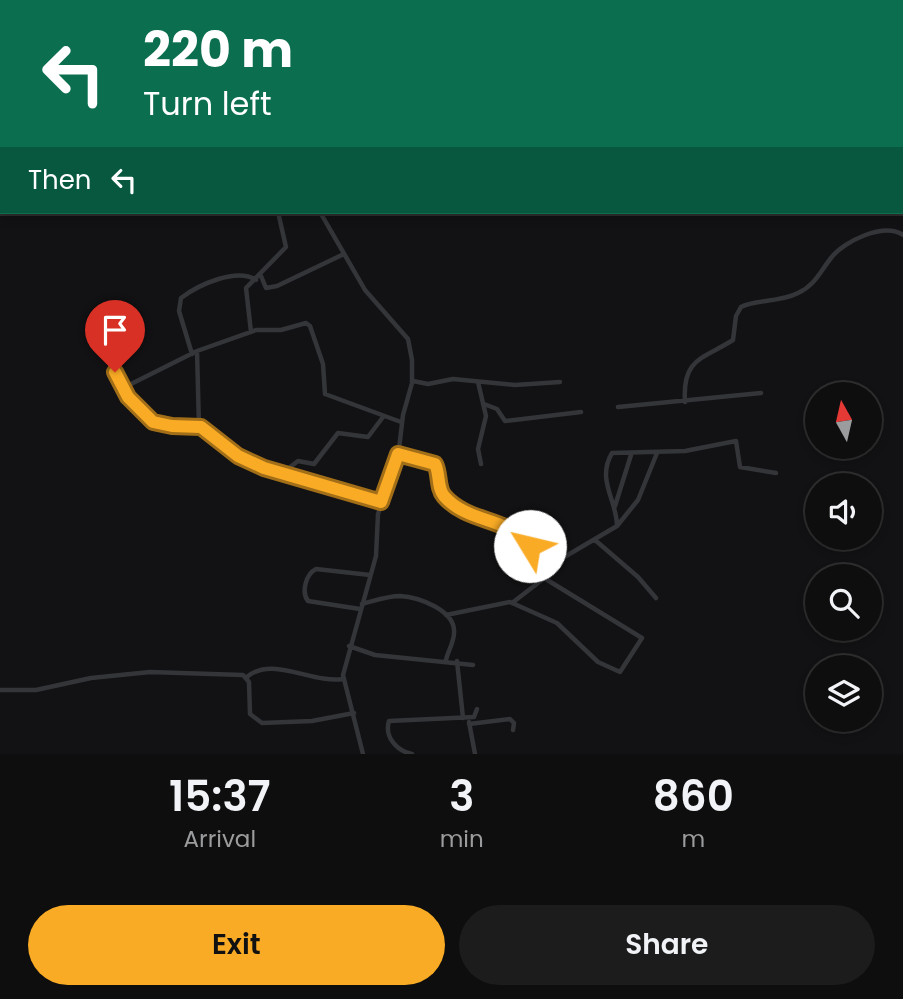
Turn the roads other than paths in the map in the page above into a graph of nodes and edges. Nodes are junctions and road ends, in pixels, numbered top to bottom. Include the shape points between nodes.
1 (278, 214) edge
2 (321, 214) edge
3 (903, 234) edge
4 (344, 254) junction
5 (261, 275) junction
6 (256, 280) junction
7 (250, 332) junction
8 (106, 337) dead end
9 (195, 352) junction
10 (413, 381) junction
11 (478, 382) junction
12 (560, 382) dead end
13 (123, 388) junction
14 (761, 393) dead end
15 (685, 402) junction
16 (484, 404) junction
17 (618, 407) dead end
18 (581, 412) dead end
19 (383, 417) junction
20 (401, 422) junction
21 (199, 427) junction
22 (658, 453) junction
23 (398, 454) junction
24 (631, 455) junction
25 (481, 464) dead end
26 (776, 473) dead end
27 (280, 474) junction
28 (381, 502) junction
29 (615, 506) junction
30 (617, 526) junction
31 (596, 540) junction
32 (555, 566) junction
33 (370, 575) junction
34 (544, 578) junction
35 (656, 598) dead end
36 (512, 603) junction
37 (360, 606) junction
38 (446, 615) junction
39 (349, 646) junction
40 (446, 660) junction
41 (457, 661) junction
42 (472, 665) dead end
43 (247, 677) junction
44 (343, 679) junction
45 (0, 690) edge
46 (477, 709) dead end
47 (354, 713) junction
48 (467, 720) junction
49 (513, 730) dead end
50 (400, 752) edge
51 (363, 754) edge
52 (412, 754) edge
53 (475, 754) edge

1 - 5 street via 285,247
2 - 4 street
3 - 15 street via 888,229 857,240 835,255 819,277 799,293 741,307 733,340 701,356 687,375
4 - 5 street via 277,286 266,288
4 - 10 street via 365,290 408,339
5 - 6 street
6 - 7 street via 245,292
6 - 9 street via 235,275 181,298 179,312
7 - 9 street
7 - 19 street via 308,324 323,364 325,394 363,405
8 - 13 street via 110,362
9 - 13 street
9 - 21 street
10 - 11 street
10 - 20 street
11 - 12 street
11 - 16 street
13 - 21 street via 153,422
14 - 15 street
15 - 17 street
16 - 18 street via 497,409 505,421
16 - 25 street via 478,449
19 - 20 street
19 - 27 street via 368,437 338,433 314,464 296,462
20 - 23 street
21 - 27 street via 238,456
22 - 24 street
22 - 26 street via 736,441 740,467
22 - 30 street via 638,500
23 - 28 street
23 - 32 street via 436,465 442,493 455,506 516,530
24 - 29 street
24 - 29 street via 614,453 609,457 606,488
27 - 28 street
28 - 33 street
29 - 30 street
30 - 31 street
31 - 32 street
31 - 35 street
32 - 34 street
33 - 37 street
33 - 37 street via 322,569 313,570 307,580 304,594 308,601
34 - 36 street
34 - 36 street via 642,638 620,672 595,660 557,623
36 - 38 street
37 - 38 street via 409,597
37 - 39 street
38 - 40 street via 454,633
39 - 40 street via 375,655
39 - 44 street
40 - 41 street
41 - 42 street
41 - 48 street
43 - 44 street via 271,667
43 - 45 street via 150,672 36,690
43 - 47 street via 250,713 262,723
44 - 47 street
46 - 48 street
47 - 51 street
48 - 49 street via 510,719
48 - 50 street via 388,722 390,738
48 - 53 street
50 - 52 street

